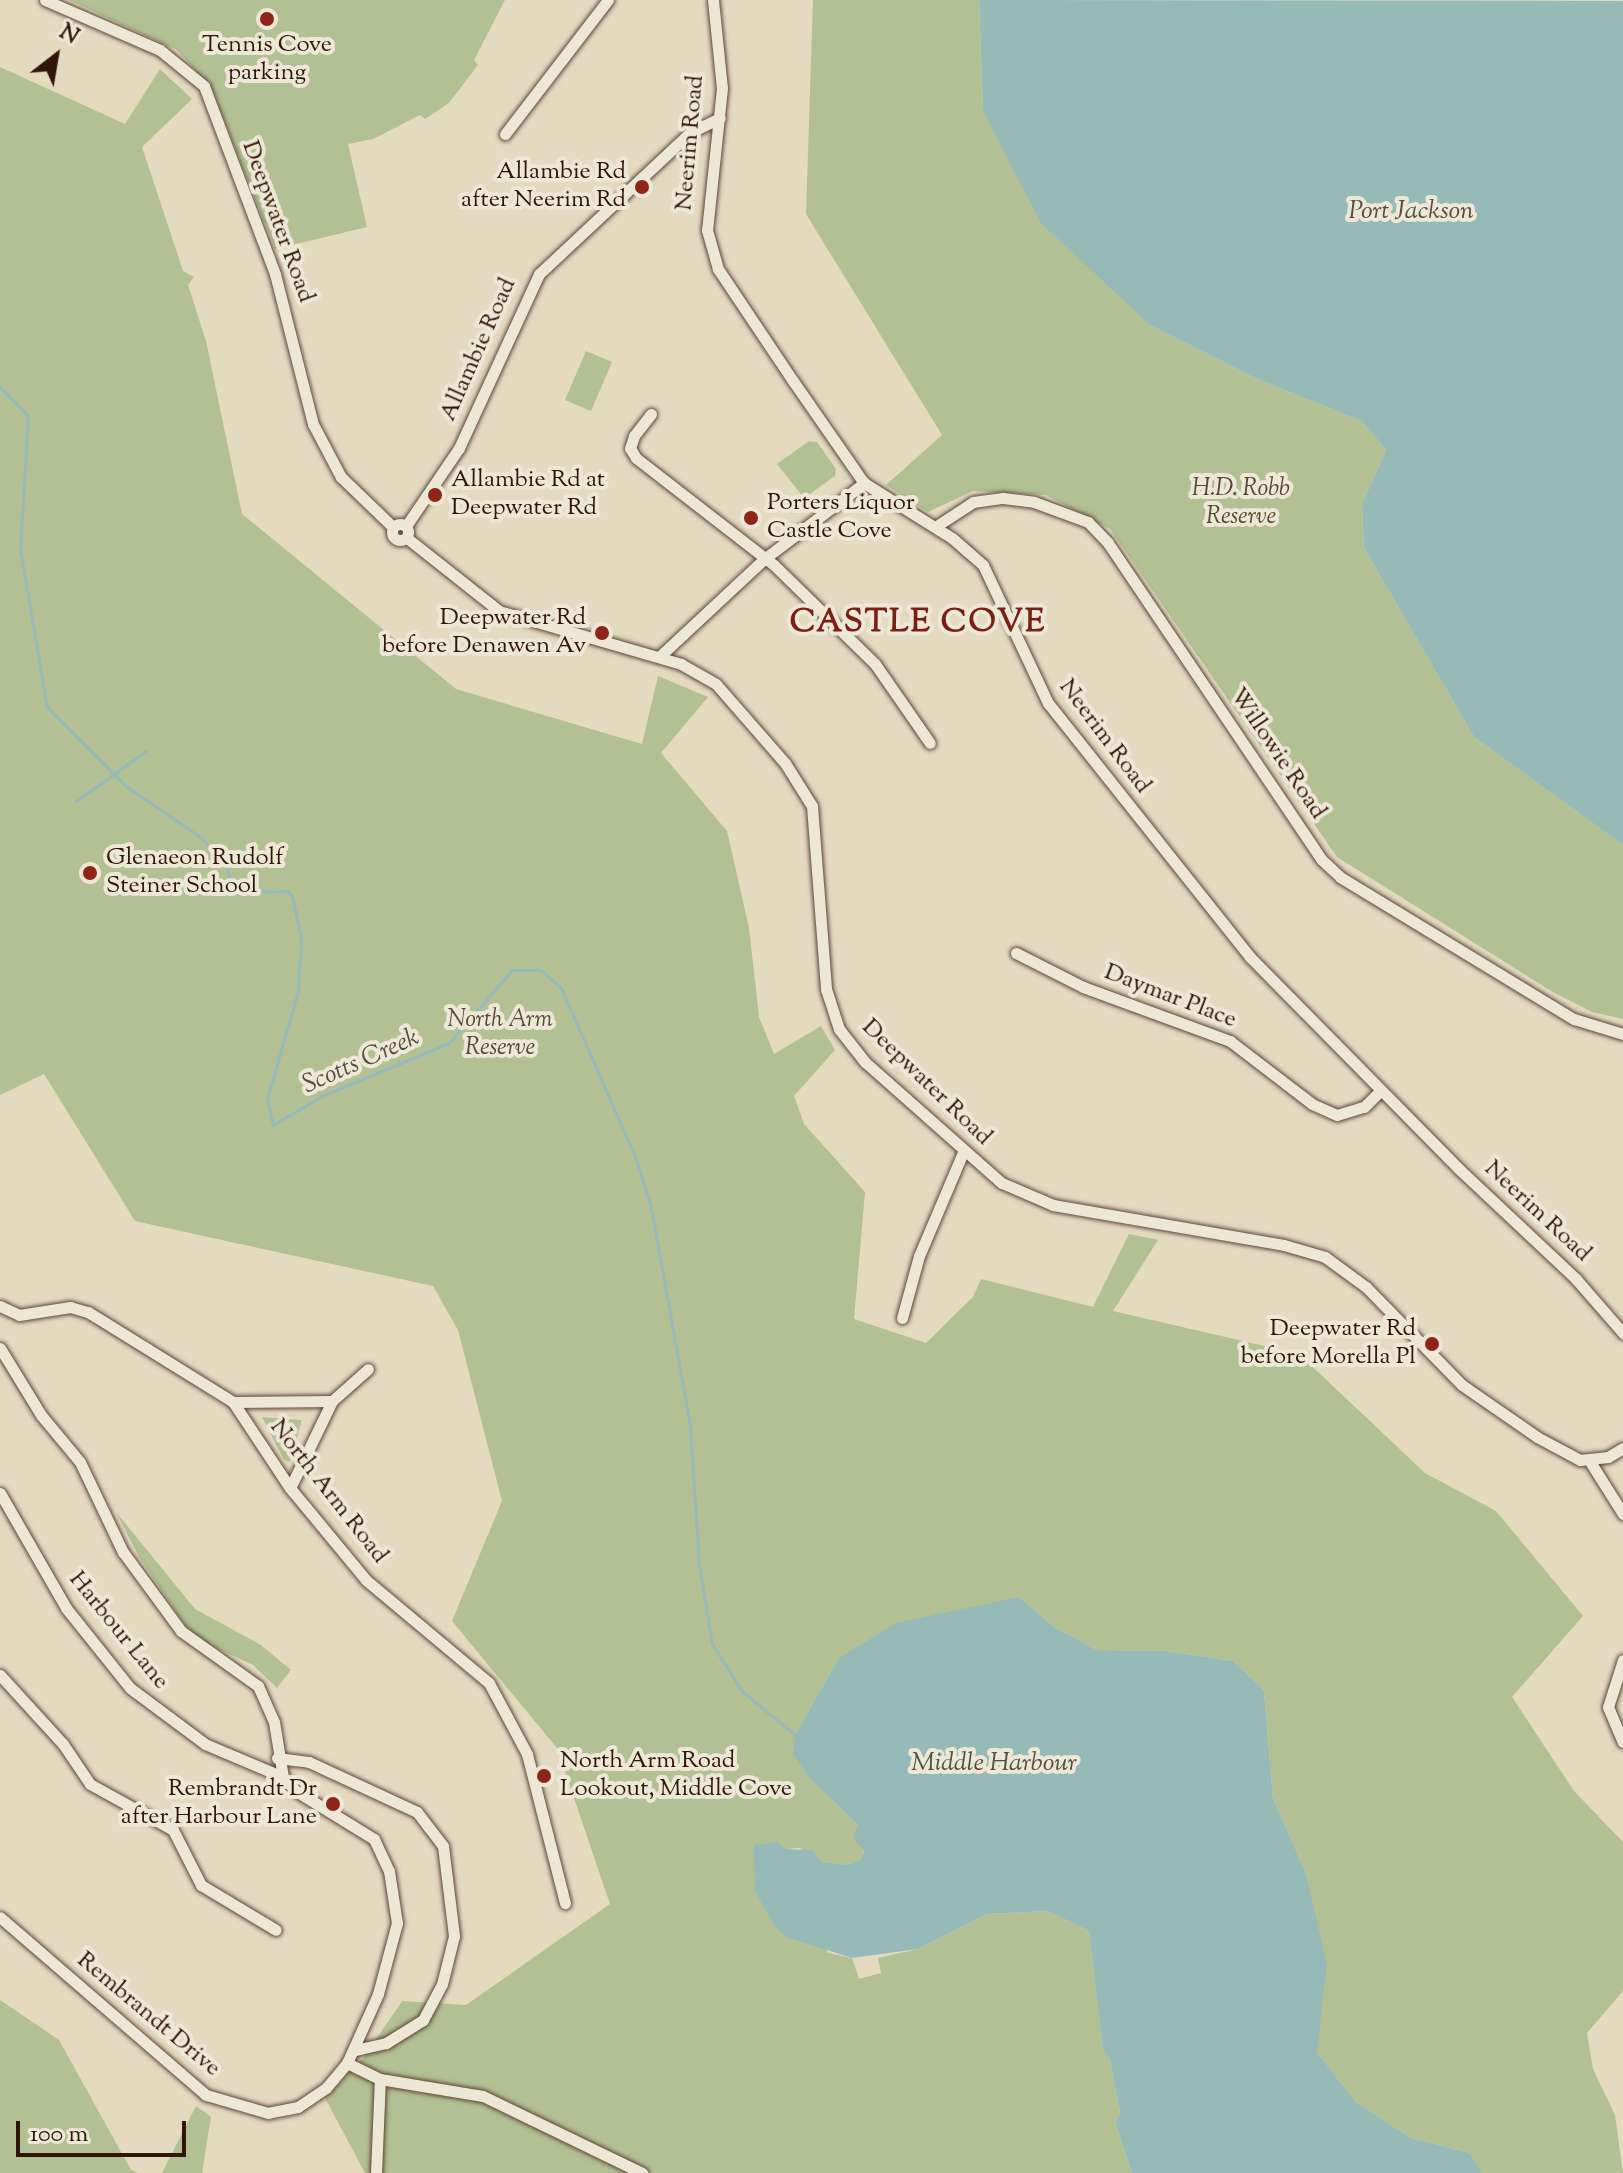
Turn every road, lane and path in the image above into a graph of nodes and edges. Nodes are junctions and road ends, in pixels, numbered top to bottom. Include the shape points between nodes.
1 (45, 0) edge
2 (608, 0) edge
3 (713, 0) edge
4 (720, 118) junction
5 (505, 134) dead end
6 (651, 414) dead end
7 (864, 483) junction
8 (935, 527) junction
9 (402, 530) junction
10 (764, 559) junction
11 (659, 657) junction
12 (930, 743) dead end
13 (1016, 953) dead end
14 (1623, 1034) edge
15 (1381, 1090) junction
16 (964, 1150) junction
17 (0, 1306) edge
18 (902, 1318) dead end
19 (1623, 1333) edge
20 (0, 1348) edge
21 (368, 1369) dead end
22 (332, 1401) junction
23 (233, 1402) junction
24 (1623, 1448) edge
25 (1589, 1460) junction
26 (290, 1488) junction
27 (0, 1493) edge
28 (1623, 1514) edge
29 (1623, 1660) edge
30 (0, 1675) edge
31 (1623, 1742) edge
32 (277, 1758) junction
33 (283, 1777) junction
34 (565, 1903) dead end
35 (0, 1917) edge
36 (276, 1930) dead end
37 (355, 2050) junction
38 (347, 2063) junction
39 (380, 2079) junction
40 (376, 2173) edge
41 (642, 2173) edge

1 - 9 street, Deepwater Road via 160,50 204,86 275,274 313,424 341,477
2 - 5 street
3 - 4 street, Neerim Road
4 - 7 street, Neerim Road via 706,216 718,269
4 - 9 street, Allambie Road via 691,132 539,274 459,448
6 - 10 street via 634,436 630,448 636,458
7 - 8 street, Neerim Road
7 - 10 street
8 - 14 street, Willowie Road via 973,502 1003,498 1034,502 1088,522 1108,543 1322,860 1340,877 1574,1019
8 - 15 street, Neerim Road via 972,553 989,574 1038,686 1090,758 1250,957
9 - 11 street, Deepwater Road via 476,597 512,617
10 - 11 street
10 - 12 street via 875,664
11 - 16 street, Deepwater Road via 695,669 716,684 805,792 815,819 830,1009 865,1062
13 - 15 street, Daymar Place via 1083,987 1219,1035 1312,1104 1337,1115 1364,1107
15 - 19 street, Neerim Road via 1576,1279
16 - 18 street via 919,1256
16 - 25 street, Deepwater Road via 1002,1183 1035,1200 1325,1257 1366,1287 1462,1385 1569,1456
17 - 23 street, North Arm Road via 19,1315 70,1307 88,1312
20 - 32 street via 41,1415 80,1462 123,1552 181,1631 258,1686 274,1722
21 - 22 street
22 - 23 street
22 - 26 street
23 - 26 street, North Arm Road
24 - 25 street
25 - 28 street
26 - 34 street, North Arm Road via 366,1580 468,1662 504,1706 527,1754
27 - 33 street, Harbour Lane via 66,1608 130,1688 205,1744
29 - 31 street via 1608,1707
30 - 36 street via 63,1744 90,1784 173,1830 201,1885
32 - 33 street
32 - 37 street via 309,1762 417,1812 443,1846 454,1936 442,1984 423,2020 386,2043
33 - 37 street, Rembrandt Drive via 296,1791 362,1828 389,1871 395,1944
35 - 38 street, Rembrandt Drive via 206,2095 227,2104 268,2113 298,2107 326,2088
37 - 38 street, Rembrandt Drive
38 - 39 street
39 - 40 street
39 - 41 street via 483,2096

